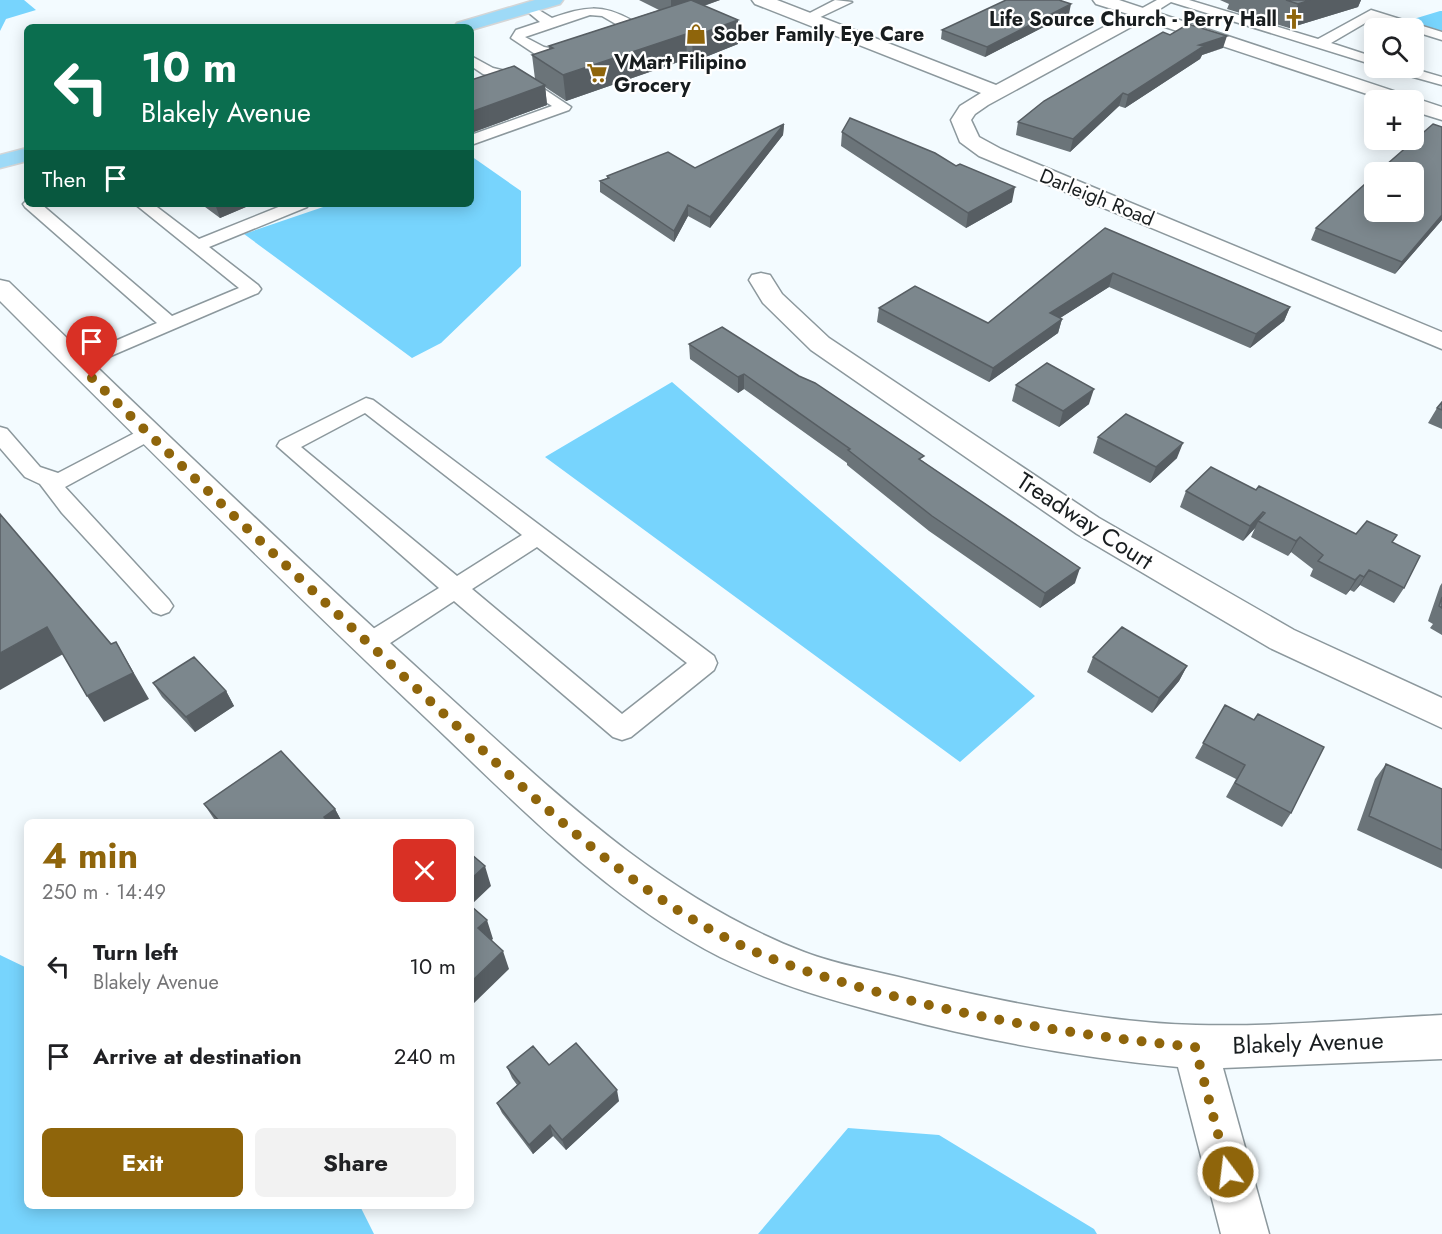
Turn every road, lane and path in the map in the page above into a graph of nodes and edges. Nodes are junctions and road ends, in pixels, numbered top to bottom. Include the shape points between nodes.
1 (554, 0) edge
2 (761, 0) edge
3 (1102, 0) edge
4 (1167, 0) edge
5 (1176, 0) edge
6 (846, 1) edge
7 (529, 8) junction
8 (1142, 14) junction
9 (807, 18) junction
10 (550, 23) junction
11 (473, 24) edge
12 (1442, 36) edge
13 (1320, 44) junction
14 (1364, 58) edge
15 (474, 62) edge
16 (1424, 76) edge
17 (1442, 81) edge
18 (1373, 90) edge
19 (998, 93) junction
20 (1424, 108) edge
21 (1442, 114) edge
22 (474, 139) edge
23 (24, 155) edge
24 (0, 162) edge
25 (34, 207) edge
26 (147, 207) edge
27 (294, 207) edge
28 (196, 246) junction
29 (761, 280) dead end
30 (0, 287) edge
31 (170, 324) junction
32 (1442, 341) edge
33 (78, 364) junction
34 (148, 433) junction
35 (0, 434) edge
36 (9, 460) edge
37 (49, 481) junction
38 (539, 535) junction
39 (457, 588) junction
40 (161, 606) dead end
41 (369, 644) junction
42 (1442, 714) edge
43 (1442, 1037) edge
44 (1195, 1047) junction
45 (1245, 1234) edge

1 - 7 highway
2 - 9 street
3 - 8 street
4 - 8 lane
5 - 13 lane
6 - 9 lane
7 - 10 lane
7 - 11 highway
8 - 18 street
8 - 19 street, Darleigh Road
9 - 19 street
10 - 10 lane via 597,10 628,24 627,30 556,53 540,51 518,38 520,33
12 - 13 lane via 1371,14
13 - 14 lane
15 - 22 lane via 488,71 518,78 564,107
16 - 17 lane
19 - 32 street, Darleigh Road via 967,110 961,120 962,132 973,144
20 - 21 street
23 - 24 highway
25 - 31 lane
26 - 28 lane
27 - 28 lane
28 - 31 lane via 252,289
29 - 42 street, Treadway Court via 772,298 820,344 1088,526 1282,639
30 - 33 street, Blakely Avenue
31 - 33 lane
33 - 34 street, Blakely Avenue
34 - 37 lane via 61,481
34 - 41 street, Blakely Avenue
35 - 36 lane
36 - 37 lane
37 - 40 lane
38 - 39 lane
38 - 39 lane via 366,404 287,446
38 - 39 lane via 705,663 622,729
39 - 41 lane
41 - 44 street, Blakely Avenue via 570,828 684,915 735,943 807,974 956,1012 1106,1039
43 - 44 street, Blakely Avenue
44 - 45 street

